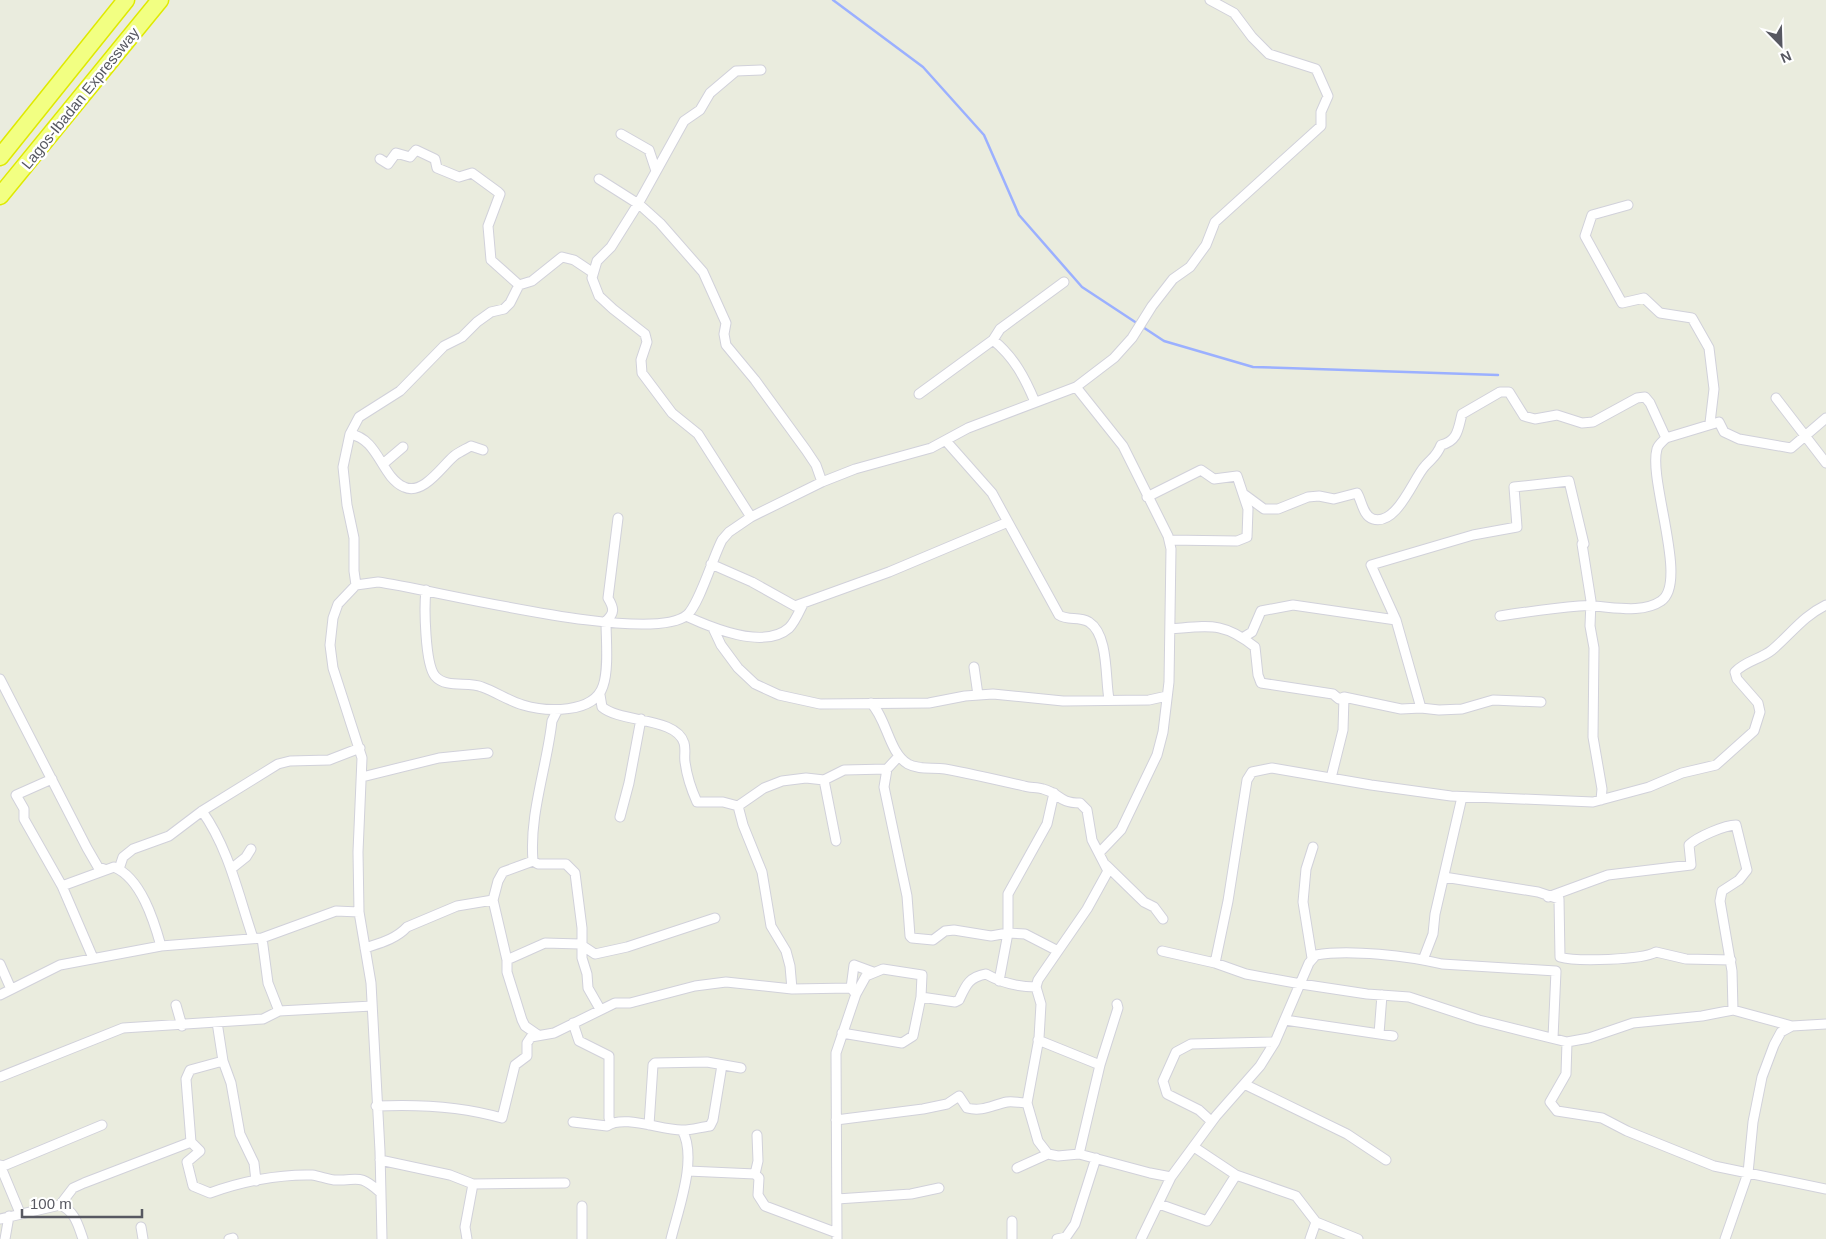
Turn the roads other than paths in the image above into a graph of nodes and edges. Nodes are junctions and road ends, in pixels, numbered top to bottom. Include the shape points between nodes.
1 (126, 0) edge
2 (160, 0) edge
3 (1210, 0) edge
4 (761, 70) dead end
5 (621, 134) dead end
6 (0, 157) edge
7 (380, 159) dead end
8 (656, 171) junction
9 (599, 179) dead end
10 (0, 196) edge
11 (638, 204) junction
12 (1628, 205) dead end
13 (592, 272) junction
14 (1064, 282) dead end
15 (519, 285) junction
16 (993, 340) junction
17 (1076, 387) junction
18 (919, 394) dead end
19 (1776, 398) dead end
20 (1034, 402) junction
21 (1826, 418) edge
22 (1710, 423) junction
23 (350, 434) junction
24 (1806, 435) junction
25 (1666, 438) junction
26 (946, 440) junction
27 (403, 447) dead end
28 (483, 450) dead end
29 (1826, 463) edge
30 (383, 464) junction
31 (822, 482) junction
32 (1245, 495) junction
33 (1148, 497) junction
34 (751, 517) junction
35 (618, 518) dead end
36 (1008, 522) junction
37 (1169, 540) junction
38 (710, 564) junction
39 (356, 585) junction
40 (426, 590) junction
41 (803, 604) junction
42 (1826, 605) edge
43 (1590, 606) junction
44 (686, 616) junction
45 (1500, 616) dead end
46 (1396, 620) junction
47 (606, 622) junction
48 (713, 628) junction
49 (1170, 629) junction
50 (1244, 637) junction
51 (974, 667) dead end
52 (0, 679) edge
53 (1106, 687) junction
54 (600, 695) junction
55 (978, 695) junction
56 (1167, 696) junction
57 (1344, 697) junction
58 (1096, 699) junction
59 (1109, 699) junction
60 (1541, 702) dead end
61 (871, 703) junction
62 (1421, 708) junction
63 (558, 711) junction
64 (641, 719) junction
65 (360, 748) junction
66 (488, 753) dead end
67 (900, 756) junction
68 (887, 768) junction
69 (362, 777) junction
70 (1331, 778) junction
71 (52, 779) junction
72 (824, 780) junction
73 (1602, 789) junction
74 (1054, 793) junction
75 (1462, 796) junction
76 (1612, 798) junction
77 (1601, 800) junction
78 (738, 806) junction
79 (202, 811) junction
80 (620, 817) dead end
81 (836, 841) dead end
82 (1313, 847) dead end
83 (251, 849) dead end
84 (1100, 852) junction
85 (532, 860) junction
86 (1106, 865) junction
87 (119, 869) junction
88 (231, 869) junction
89 (104, 870) junction
90 (1444, 876) junction
91 (62, 886) junction
92 (1548, 897) junction
93 (494, 900) junction
94 (359, 912) junction
95 (715, 918) dead end
96 (1163, 919) dead end
97 (1008, 933) junction
98 (258, 938) junction
99 (580, 944) junction
100 (162, 946) junction
101 (365, 948) junction
102 (1058, 951) junction
103 (1162, 951) dead end
104 (1312, 954) junction
105 (92, 958) junction
106 (507, 960) junction
107 (1423, 960) junction
108 (1731, 960) junction
109 (1215, 963) junction
110 (0, 964) edge
111 (873, 972) junction
112 (999, 981) junction
113 (1301, 984) junction
114 (1036, 987) junction
115 (11, 989) junction
116 (792, 989) junction
117 (854, 991) junction
118 (0, 995) edge
119 (1382, 995) junction
120 (921, 997) junction
121 (1117, 1004) dead end
122 (176, 1005) dead end
123 (372, 1006) junction
124 (600, 1009) junction
125 (1733, 1010) junction
126 (280, 1011) junction
127 (1285, 1020) junction
128 (217, 1022) junction
129 (573, 1022) junction
130 (1826, 1024) edge
131 (182, 1026) junction
132 (1792, 1026) junction
133 (842, 1033) junction
134 (1379, 1034) junction
135 (538, 1035) junction
136 (1394, 1036) dead end
137 (1553, 1038) junction
138 (1038, 1040) junction
139 (1275, 1042) junction
140 (1567, 1042) junction
141 (223, 1061) junction
142 (722, 1065) junction
143 (1100, 1065) junction
144 (741, 1068) dead end
145 (0, 1076) edge
146 (1244, 1084) junction
147 (1027, 1103) junction
148 (376, 1106) junction
149 (836, 1120) junction
150 (1212, 1121) junction
151 (573, 1122) dead end
152 (611, 1123) junction
153 (102, 1125) dead end
154 (649, 1125) junction
155 (682, 1130) junction
156 (757, 1135) dead end
157 (191, 1142) junction
158 (1194, 1147) junction
159 (1048, 1154) junction
160 (1079, 1154) junction
161 (1096, 1158) junction
162 (1386, 1160) dead end
163 (380, 1164) junction
164 (0, 1166) edge
165 (1017, 1168) dead end
166 (688, 1171) junction
167 (1748, 1172) junction
168 (755, 1174) junction
169 (1236, 1175) junction
170 (1171, 1177) junction
171 (256, 1181) junction
172 (367, 1181) junction
173 (565, 1183) dead end
174 (473, 1184) junction
175 (939, 1188) dead end
176 (1826, 1189) edge
177 (380, 1192) junction
178 (837, 1199) junction
179 (1160, 1204) junction
180 (60, 1205) junction
181 (582, 1206) dead end
182 (20, 1213) junction
183 (10, 1216) junction
184 (0, 1219) edge
185 (1012, 1221) dead end
186 (1316, 1222) junction
187 (141, 1228) dead end
188 (837, 1236) edge
189 (5, 1239) edge
190 (83, 1239) edge
191 (143, 1239) edge
192 (382, 1239) edge
193 (467, 1239) edge
194 (582, 1239) edge
195 (671, 1239) edge
196 (1012, 1239) edge
197 (1057, 1239) edge
198 (1141, 1239) edge
199 (1310, 1239) edge
200 (1358, 1239) edge
201 (1725, 1239) edge

1 - 6 highway, Lagos-Ibadan Expressway
2 - 10 highway, Lagos-Ibadan Expressway
3 - 17 street via 1234,13 1269,54 1316,69 1328,96 1321,126 1216,222 1206,245 1190,267 1173,279 1132,338 1114,358
4 - 8 street via 736,71 710,93 700,110 684,121
5 - 8 street via 648,150
7 - 15 street via 390,163 396,153 410,158 416,150 435,159 437,168 459,177 472,173 498,192 488,226 490,260
8 - 11 street
9 - 11 street
11 - 13 street
11 - 31 street via 660,223 703,272 726,322 726,346 806,450
12 - 22 street via 1592,215 1586,236 1622,303 1644,298 1660,313 1692,318 1709,348 1714,389
13 - 15 street via 574,260 562,257 532,281
13 - 34 street via 593,285 599,296 612,310 645,334 647,342 641,360 642,373 672,413 698,434
14 - 16 street via 1000,329
15 - 23 street via 510,304 491,312 462,337 444,346 400,391 359,417
16 - 18 street
16 - 20 street via 1020,369
17 - 20 street
17 - 33 street via 1123,446
19 - 24 street
20 - 26 street
21 - 24 street
22 - 24 street via 1719,422 1724,432 1739,439 1772,446 1791,448
22 - 25 street
23 - 30 street via 358,435 367,442
23 - 39 street via 342,467 354,538
24 - 29 street
25 - 32 street via 1645,397 1637,398 1593,422 1582,423 1557,415 1524,416 1509,392 1500,392 1462,414 1456,436 1451,442 1441,445 1397,509 1383,518 1375,520 1368,516 1357,493 1334,499 1308,497 1278,510 1264,509
25 - 43 street via 1657,449 1657,468 1672,568 1669,592 1663,601 1647,607
26 - 31 street via 911,454 854,468
26 - 36 street via 992,493
27 - 30 street
28 - 30 street via 472,446 456,454 417,488 406,488 397,483
31 - 34 street
32 - 33 street via 1237,476 1214,479 1201,470
32 - 37 street via 1248,509 1247,537 1244,540
33 - 37 street
34 - 38 street via 722,540
35 - 47 street via 608,598 613,608 612,616
36 - 41 street
36 - 53 street via 1059,615 1082,619 1093,626 1106,662
37 - 49 street
38 - 41 street via 752,582 791,606
38 - 44 street via 693,608
39 - 40 street via 378,582
39 - 65 street via 338,604 330,645 333,668
40 - 47 street via 538,614
40 - 63 street via 424,611 435,676 449,684 474,684 524,706
41 - 48 street via 791,626 781,634 766,638
42 - 76 street via 1810,612 1771,651 1735,672 1737,679 1758,703 1760,712 1754,731 1716,765 1682,773
43 - 45 street
43 - 46 street via 1584,544 1569,481 1514,487 1517,527 1473,535 1371,565
43 - 73 street via 1594,648 1594,746
44 - 47 street via 676,621 657,623
44 - 48 street
46 - 50 street via 1293,605 1261,611 1252,632
46 - 62 street
47 - 54 street via 604,684
48 - 61 street via 738,668 755,684 779,695 820,704
49 - 50 street via 1217,625
49 - 56 street
50 - 57 street via 1255,646 1261,683 1333,694 1339,699
51 - 55 street
52 - 71 street
53 - 58 street
53 - 59 street
54 - 63 street via 582,706
54 - 64 street via 602,707 614,715
55 - 58 street
55 - 61 street via 929,702
56 - 59 street via 1149,700
56 - 84 street via 1167,712 1157,755 1121,830
57 - 62 street via 1401,709
57 - 70 street via 1343,730
58 - 59 street
60 - 62 street via 1493,700 1462,709
61 - 67 street via 880,712
63 - 85 street via 552,721 538,798
64 - 78 street via 672,729 679,735 684,743 688,780 697,802 723,802
64 - 80 street
65 - 69 street
65 - 79 street via 329,760 278,764
66 - 69 street via 439,758
67 - 68 street
67 - 74 street via 908,764 920,768 984,776
68 - 72 street via 844,770
68 - 97 street via 884,787 908,896 910,936 933,940 945,931 991,936
69 - 94 street
70 - 75 street
70 - 109 street via 1272,768 1255,770 1249,775
71 - 89 street via 87,848
71 - 91 street via 16,795 24,809 24,819
72 - 78 street via 806,778 782,782 764,788
72 - 81 street
73 - 76 street
73 - 77 street
74 - 84 street via 1066,802 1080,803 1087,810 1092,840
74 - 97 street via 1047,824 1008,894
75 - 77 street
75 - 90 street
76 - 77 street
78 - 116 street via 762,872 771,926 786,952
79 - 87 street via 169,836 133,849 124,857
79 - 88 street via 215,829
82 - 104 street via 1306,869 1304,902
83 - 88 street via 246,858
84 - 86 street
85 - 93 street via 503,872
85 - 99 street via 538,864 566,864 574,873 582,928
86 - 96 street via 1144,902 1152,905
86 - 102 street via 1108,873
87 - 89 street
87 - 100 street via 143,897
88 - 98 street
89 - 91 street
90 - 92 street via 1538,892
90 - 107 street via 1433,934
91 - 105 street
92 - 108 street via 1559,899 1560,957 1631,958 1656,952 1686,959
92 - 108 street via 1608,875 1691,865 1689,845 1694,840 1736,825 1747,870 1739,880 1722,891 1720,901
93 - 101 street via 457,906
93 - 106 street
94 - 98 street via 336,911
94 - 101 street
95 - 99 street via 595,954
97 - 102 street via 1025,934
97 - 112 street
98 - 100 street
98 - 126 street via 268,983
99 - 106 street via 545,944
99 - 124 street via 588,988
100 - 105 street
101 - 123 street
102 - 114 street
103 - 109 street
104 - 107 street
104 - 113 street
105 - 115 street via 60,965
106 - 135 street via 507,972 522,1020
107 - 137 street via 1556,971
108 - 125 street
109 - 113 street via 1246,974
110 - 115 street
111 - 117 street
111 - 117 street via 854,965
111 - 120 street via 883,969 922,975
112 - 114 street
112 - 120 street via 986,974 976,976 967,983 959,1000 954,1002
113 - 119 street
113 - 127 street
114 - 138 street via 1041,1004
115 - 118 street
116 - 117 street
116 - 124 street via 726,982 695,986 630,1003 615,1003
117 - 133 street
119 - 134 street
119 - 137 street via 1419,999 1480,1020
120 - 133 street via 912,1036 902,1043
121 - 143 street
122 - 131 street
123 - 126 street
123 - 148 street
124 - 129 street
125 - 132 street
125 - 140 street via 1633,1023
126 - 128 street via 263,1018
127 - 134 street
127 - 139 street
128 - 131 street
128 - 141 street
129 - 135 street via 547,1035
129 - 152 street via 578,1041 609,1056
130 - 132 street
131 - 145 street via 123,1028
132 - 167 street via 1781,1032 1762,1077
133 - 149 street via 836,1053
134 - 136 street
135 - 148 street via 531,1037 527,1043 527,1056 515,1065 502,1118 469,1109
137 - 140 street
138 - 143 street
138 - 147 street
139 - 146 street
139 - 150 street via 1191,1044 1176,1052 1163,1081 1167,1094 1199,1110
140 - 167 street via 1566,1074 1550,1102 1556,1111 1602,1118 1714,1166
141 - 157 street via 190,1070 186,1079
141 - 171 street via 231,1083 240,1134 254,1163
142 - 144 street
142 - 154 street via 707,1062 655,1063
142 - 155 street via 712,1123
143 - 160 street
146 - 150 street
146 - 162 street via 1347,1134
147 - 149 street via 1008,1102 974,1110 967,1108 959,1096 947,1104 923,1109
147 - 159 street via 1038,1141
148 - 163 street
149 - 178 street
150 - 158 street
151 - 152 street via 607,1126
152 - 154 street
153 - 164 street
154 - 155 street
155 - 166 street via 687,1139
156 - 168 street
157 - 171 street via 200,1151 187,1162 193,1186 210,1194 235,1184
157 - 180 street via 84,1182 74,1188
158 - 169 street
158 - 170 street
159 - 160 street
159 - 165 street
160 - 161 street
161 - 170 street
161 - 197 street via 1075,1224 1066,1237
163 - 172 street
163 - 174 street via 390,1162 450,1175
163 - 177 street
164 - 182 street
166 - 168 street
166 - 195 street
167 - 176 street
167 - 201 street
168 - 188 street via 759,1178 758,1196 765,1206
169 - 179 street via 1207,1221
169 - 186 street via 1296,1196
170 - 179 street
171 - 172 street via 314,1175
172 - 177 street
173 - 174 street
174 - 193 street via 465,1227
175 - 178 street via 911,1194
177 - 192 street
178 - 188 street
179 - 198 street
180 - 182 street
180 - 190 street via 70,1211
181 - 194 street
182 - 183 street
183 - 184 street
183 - 189 street
185 - 196 street
186 - 199 street
186 - 200 street
187 - 191 street

